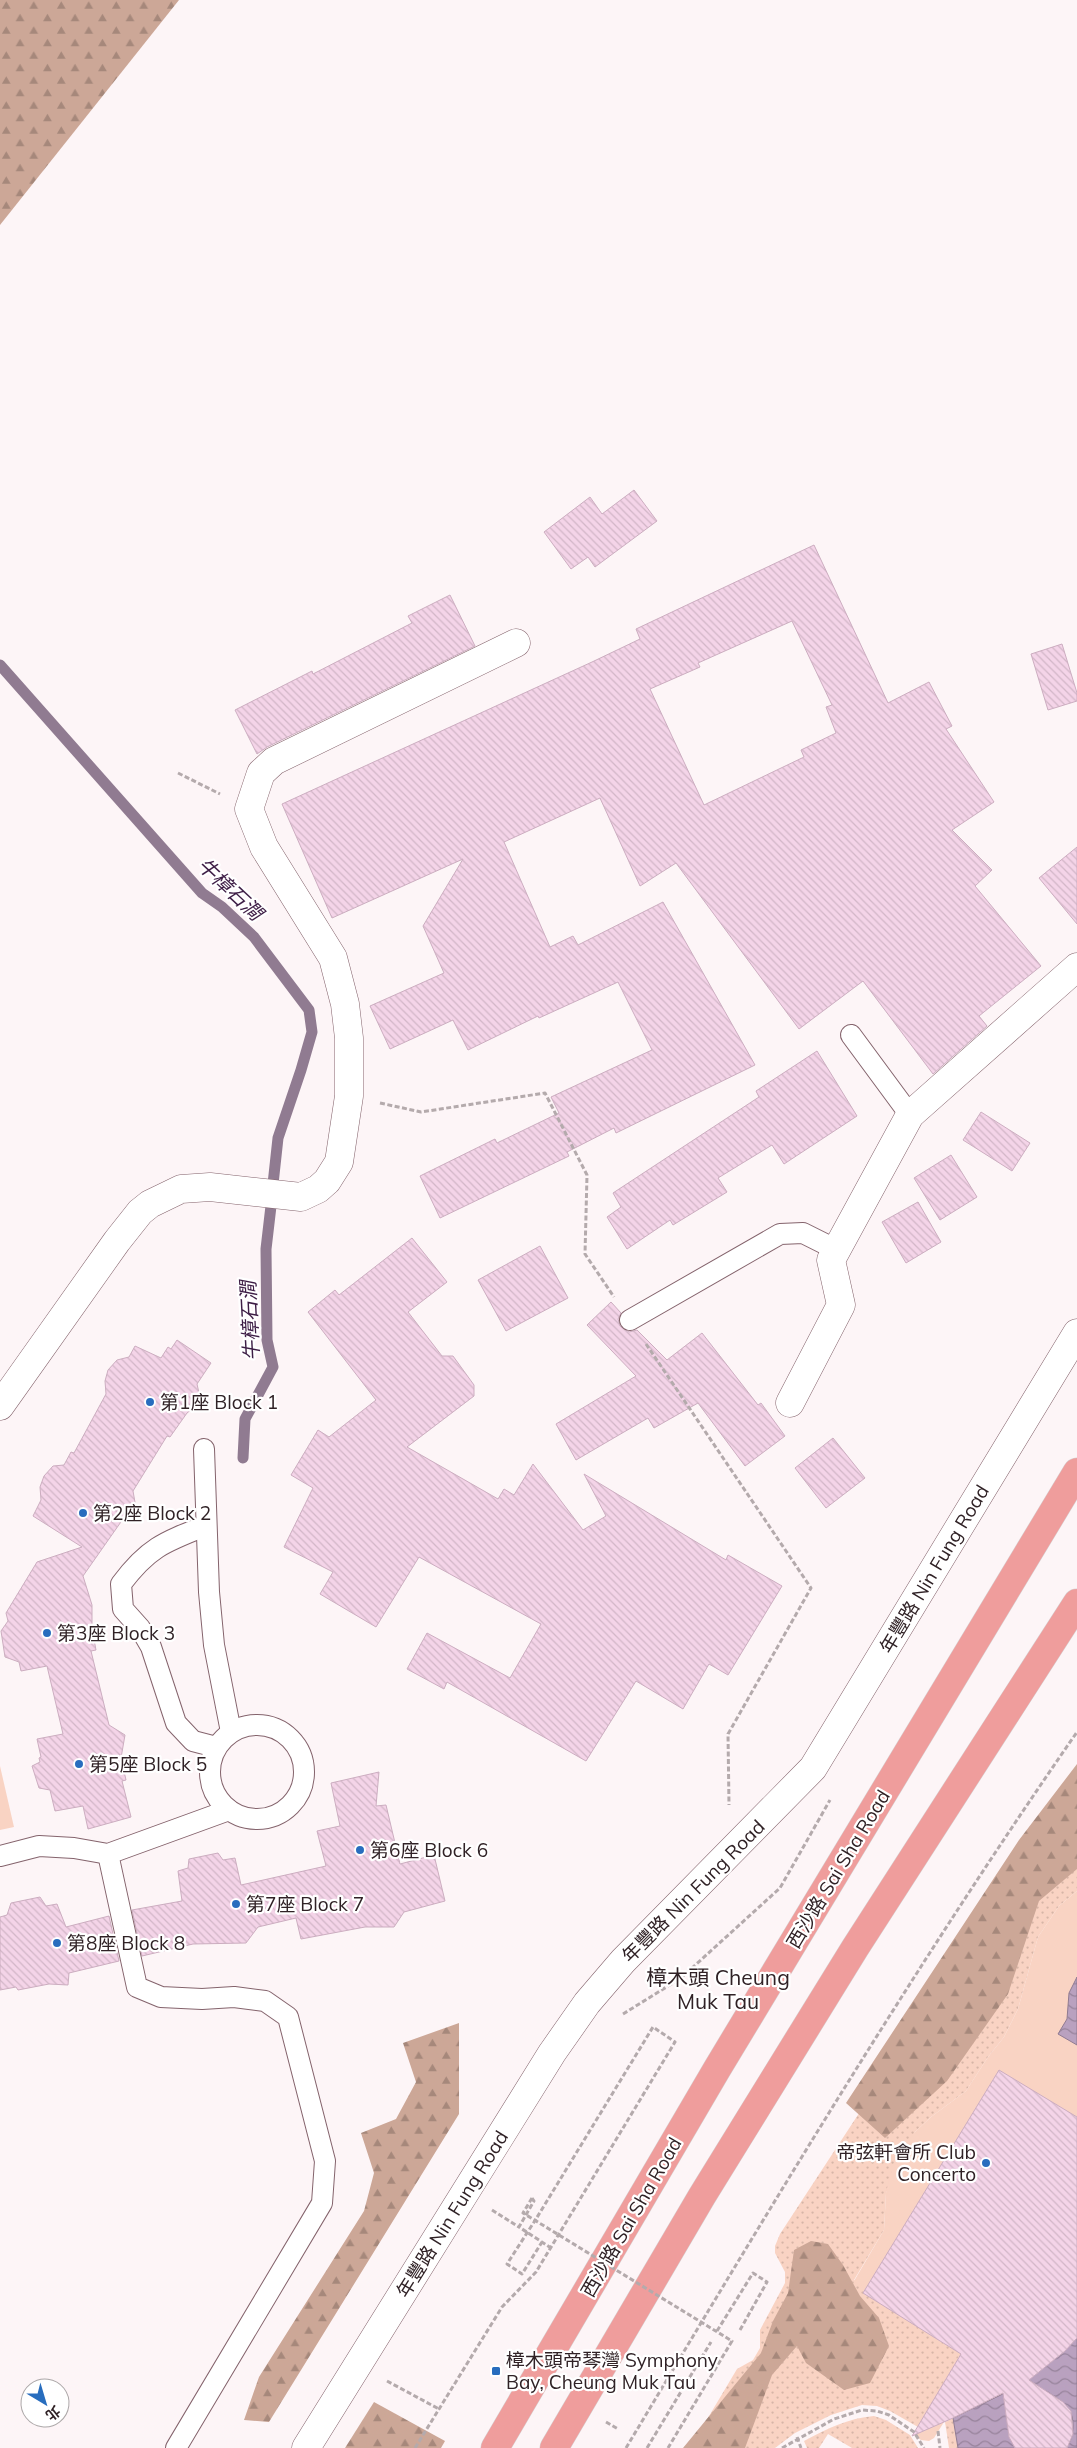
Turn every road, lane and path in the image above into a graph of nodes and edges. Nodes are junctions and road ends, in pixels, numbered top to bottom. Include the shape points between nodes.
1 (516, 643) dead end
2 (178, 773) dead end
3 (249, 809) junction
4 (1077, 967) edge
5 (850, 1035) dead end
6 (349, 1096) junction
7 (910, 1115) junction
8 (837, 1250) junction
9 (630, 1320) junction
10 (1077, 1333) edge
11 (790, 1403) dead end
12 (0, 1406) edge
13 (204, 1449) dead end
14 (1077, 1472) edge
15 (205, 1526) junction
16 (1077, 1603) edge
17 (230, 1732) junction
18 (1077, 1732) edge
19 (216, 1747) junction
20 (728, 1806) dead end
21 (229, 1810) junction
22 (108, 1854) junction
23 (0, 1856) edge
24 (536, 2219) junction
25 (542, 2242) junction
26 (550, 2248) junction
27 (740, 2330) dead end
28 (717, 2331) junction
29 (711, 2342) dead end
30 (383, 2379) dead end
31 (439, 2409) junction
32 (938, 2431) dead end
33 (797, 2438) junction
34 (176, 2448) edge
35 (306, 2448) edge
36 (415, 2448) edge
37 (495, 2448) edge
38 (554, 2448) edge
39 (626, 2448) edge
40 (647, 2448) edge
41 (668, 2448) edge
42 (782, 2448) edge
43 (801, 2448) edge
44 (924, 2448) edge
45 (940, 2448) edge

1 - 3 street via 274,760 260,773
2 - 3 path
3 - 6 street via 264,847 333,958 345,1004 349,1038
4 - 7 street
5 - 7 lane
6 - 9 path via 421,1112 545,1093 587,1175 585,1254
6 - 12 street via 339,1162 327,1182 309,1194 293,1198 210,1188 181,1189 140,1212
7 - 8 street
8 - 9 lane via 803,1233 780,1234
8 - 11 street via 831,1260 841,1305
9 - 20 path via 811,1588 728,1734
10 - 35 street, 年豐路 Nin Fung Road via 813,1768 587,2003 552,2053
13 - 15 lane
14 - 37 main road, 西沙路 Sai Sha Road via 718,2069
15 - 17 lane via 214,1645
15 - 19 lane via 168,1540 139,1560 121,1584 123,1609 152,1647 176,1722 193,1741
16 - 38 main road via 850,1956 702,2196
17 - 19 lane
17 - 21 lane via 252,1724 275,1728 293,1741 303,1761 302,1784 292,1804 273,1816 250,1819
18 - 39 path via 992,1855 877,2034
19 - 21 lane via 210,1763 210,1781 217,1797
21 - 22 lane
22 - 23 lane via 39,1846
22 - 34 lane via 137,1987 161,1997 234,1997 265,2001 288,2017 325,2162 322,2203
24 - 25 path, bridge via 522,2213 532,2198 534,2201 519,2227
24 - 25 path, bridge via 507,2264 522,2274
24 - 26 path via 653,2027 675,2042
24 - 28 path, bridge
25 - 26 path
26 - 31 path via 536,2272 502,2307
27 - 28 path via 767,2282 753,2273
28 - 41 path, bridge via 732,2341
29 - 40 path
30 - 31 path
31 - 36 path
32 - 45 path
33 - 42 path
33 - 43 path
33 - 44 path via 850,2413 877,2411 914,2432

